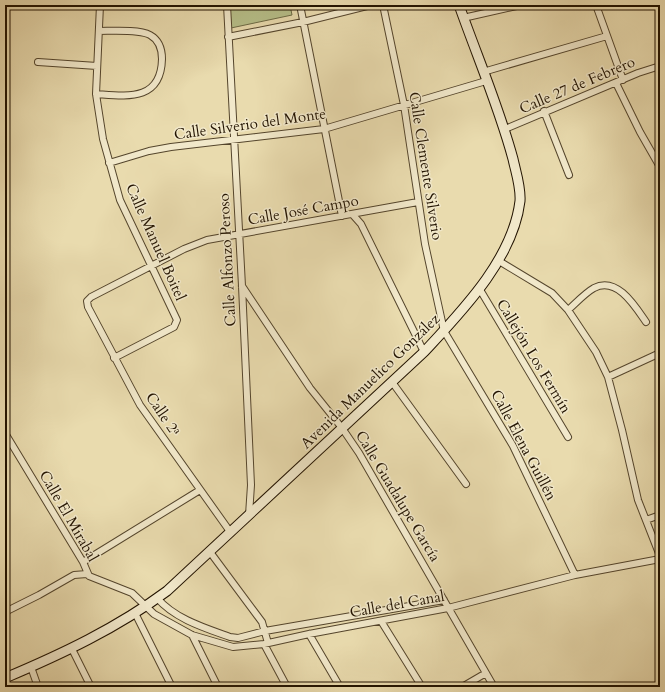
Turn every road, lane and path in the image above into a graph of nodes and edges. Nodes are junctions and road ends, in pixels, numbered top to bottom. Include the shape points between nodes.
1 (100, 5) edge
2 (227, 5) edge
3 (300, 5) edge
4 (371, 5) edge
5 (383, 5) edge
6 (459, 5) edge
7 (521, 5) edge
8 (596, 5) edge
9 (464, 18) junction
10 (303, 22) junction
11 (99, 31) junction
12 (607, 36) junction
13 (228, 37) junction
14 (38, 62) dead end
15 (97, 66) junction
16 (660, 66) edge
17 (485, 77) junction
18 (620, 81) junction
19 (96, 94) junction
20 (404, 105) junction
21 (544, 112) junction
22 (324, 129) junction
23 (505, 129) junction
24 (234, 140) junction
25 (109, 163) junction
26 (660, 167) edge
27 (569, 175) dead end
28 (418, 202) junction
29 (353, 215) junction
30 (342, 216) junction
31 (239, 235) junction
32 (499, 261) junction
33 (151, 266) junction
34 (242, 286) junction
35 (479, 288) junction
36 (87, 301) joint
37 (568, 310) junction
38 (646, 322) dead end
39 (444, 331) junction
40 (424, 352) junction
41 (660, 353) edge
42 (114, 358) junction
43 (608, 377) junction
44 (392, 382) junction
45 (342, 428) junction
46 (5, 433) edge
47 (568, 437) dead end
48 (466, 484) dead end
49 (200, 490) junction
50 (250, 515) junction
51 (660, 515) edge
52 (646, 520) junction
53 (231, 533) junction
54 (210, 552) junction
55 (660, 558) edge
56 (83, 562) junction
57 (87, 574) junction
58 (575, 575) junction
59 (157, 598) junction
60 (444, 600) junction
61 (146, 607) junction
62 (448, 608) junction
63 (5, 612) edge
64 (135, 613) junction
65 (381, 621) junction
66 (266, 631) junction
67 (309, 634) junction
68 (192, 635) junction
69 (266, 644) junction
70 (72, 649) junction
71 (31, 667) junction
72 (486, 673) junction
73 (5, 678) edge
74 (38, 687) edge
75 (91, 687) edge
76 (172, 687) edge
77 (218, 687) edge
78 (287, 687) edge
79 (340, 687) edge
80 (422, 687) edge
81 (462, 687) edge
82 (494, 687) edge

1 - 11 street, Calle Manuel Boitel
2 - 13 street, Calle Alfonzo Peroso
3 - 10 street
4 - 10 street
5 - 20 street, Calle Clemente Silverio
6 - 9 street, Avenida Manuelico González
7 - 9 street
8 - 12 street
9 - 17 street, Avenida Manuelico González
10 - 13 street
10 - 22 street
11 - 15 street, Calle Manuel Boitel
11 - 19 street via 143,32 151,36 160,46 161,68 155,84 140,94
12 - 17 street, Calle Silverio del Monte
12 - 18 street
13 - 24 street, Calle Alfonzo Peroso
14 - 15 street
15 - 19 street, Calle Manuel Boitel
16 - 18 street, Calle 27 de Febrero
17 - 20 street, Calle Silverio del Monte
17 - 23 street, Avenida Manuelico González
18 - 21 street, Calle 27 de Febrero
18 - 26 street via 640,132
19 - 25 street, Calle Manuel Boitel via 97,112
20 - 22 street, Calle Silverio del Monte
20 - 28 street, Calle Clemente Silverio
21 - 23 street, Calle 27 de Febrero
21 - 27 street
22 - 24 street, Calle Silverio del Monte
22 - 30 street
23 - 32 street, Avenida Manuelico González via 519,185 520,201 508,242
24 - 25 street, Calle Silverio del Monte via 149,151
24 - 31 street, Calle Alfonzo Peroso
25 - 33 street, Calle Manuel Boitel via 120,200
28 - 29 street, Calle José Campo
28 - 39 street, Calle Clemente Silverio
29 - 30 street, Calle José Campo
29 - 40 street via 361,224
30 - 31 street, Calle José Campo
31 - 33 street, Calle José Campo via 207,240
31 - 34 street, Calle Alfonzo Peroso
32 - 35 street, Avenida Manuelico González
32 - 37 street via 552,293
33 - 36 street, Calle José Campo
33 - 42 street, Calle Manuel Boitel via 176,317 176,323 168,330
34 - 45 street, Calle Guadalupe García via 310,388
34 - 50 street, Calle Alfonzo Peroso via 251,485
35 - 39 street, Avenida Manuelico González
35 - 47 street, Callejón Los Fermín
36 - 42 street, Calle 2ª
37 - 38 street via 593,288 610,285 621,291
37 - 43 street via 596,352
39 - 40 street, Avenida Manuelico González
39 - 58 street, Calle Elena Guillén via 513,446
40 - 44 street, Avenida Manuelico González
41 - 43 street
42 - 49 street, Calle 2ª via 140,405
43 - 52 street via 638,500
44 - 45 street, Avenida Manuelico González
44 - 48 street
45 - 50 street, Avenida Manuelico González
45 - 60 street, Calle Guadalupe García
46 - 56 street, Calle El Mirabal
49 - 53 street, Calle 2ª
49 - 56 street
50 - 53 street, Avenida Manuelico González
51 - 52 street
52 - 55 street
53 - 54 street, Avenida Manuelico González
54 - 59 street, Avenida Manuelico González
54 - 66 street via 259,617
55 - 58 street, Calle del Canal
56 - 57 street, Calle El Mirabal
57 - 61 street, Calle El Mirabal via 132,593
57 - 63 street via 74,575
58 - 62 street, Calle del Canal
59 - 61 street, Avenida Manuelico González
59 - 66 street via 179,616 230,637 238,638
60 - 62 street, Calle Guadalupe García
60 - 66 street
61 - 64 street, Avenida Manuelico González
61 - 68 street, Calle del Canal via 170,625
62 - 65 street, Calle del Canal
62 - 72 street, Calle Guadalupe García
64 - 70 street, Avenida Manuelico González
64 - 76 street
65 - 67 street, Calle del Canal
65 - 80 street
66 - 69 street
67 - 69 street, Calle del Canal
67 - 79 street
68 - 69 street, Calle del Canal via 233,647
68 - 77 street
69 - 78 street
70 - 71 street, Avenida Manuelico González
70 - 75 street
71 - 73 street, Avenida Manuelico González
71 - 74 street
72 - 81 street
72 - 82 street, Calle Guadalupe García

